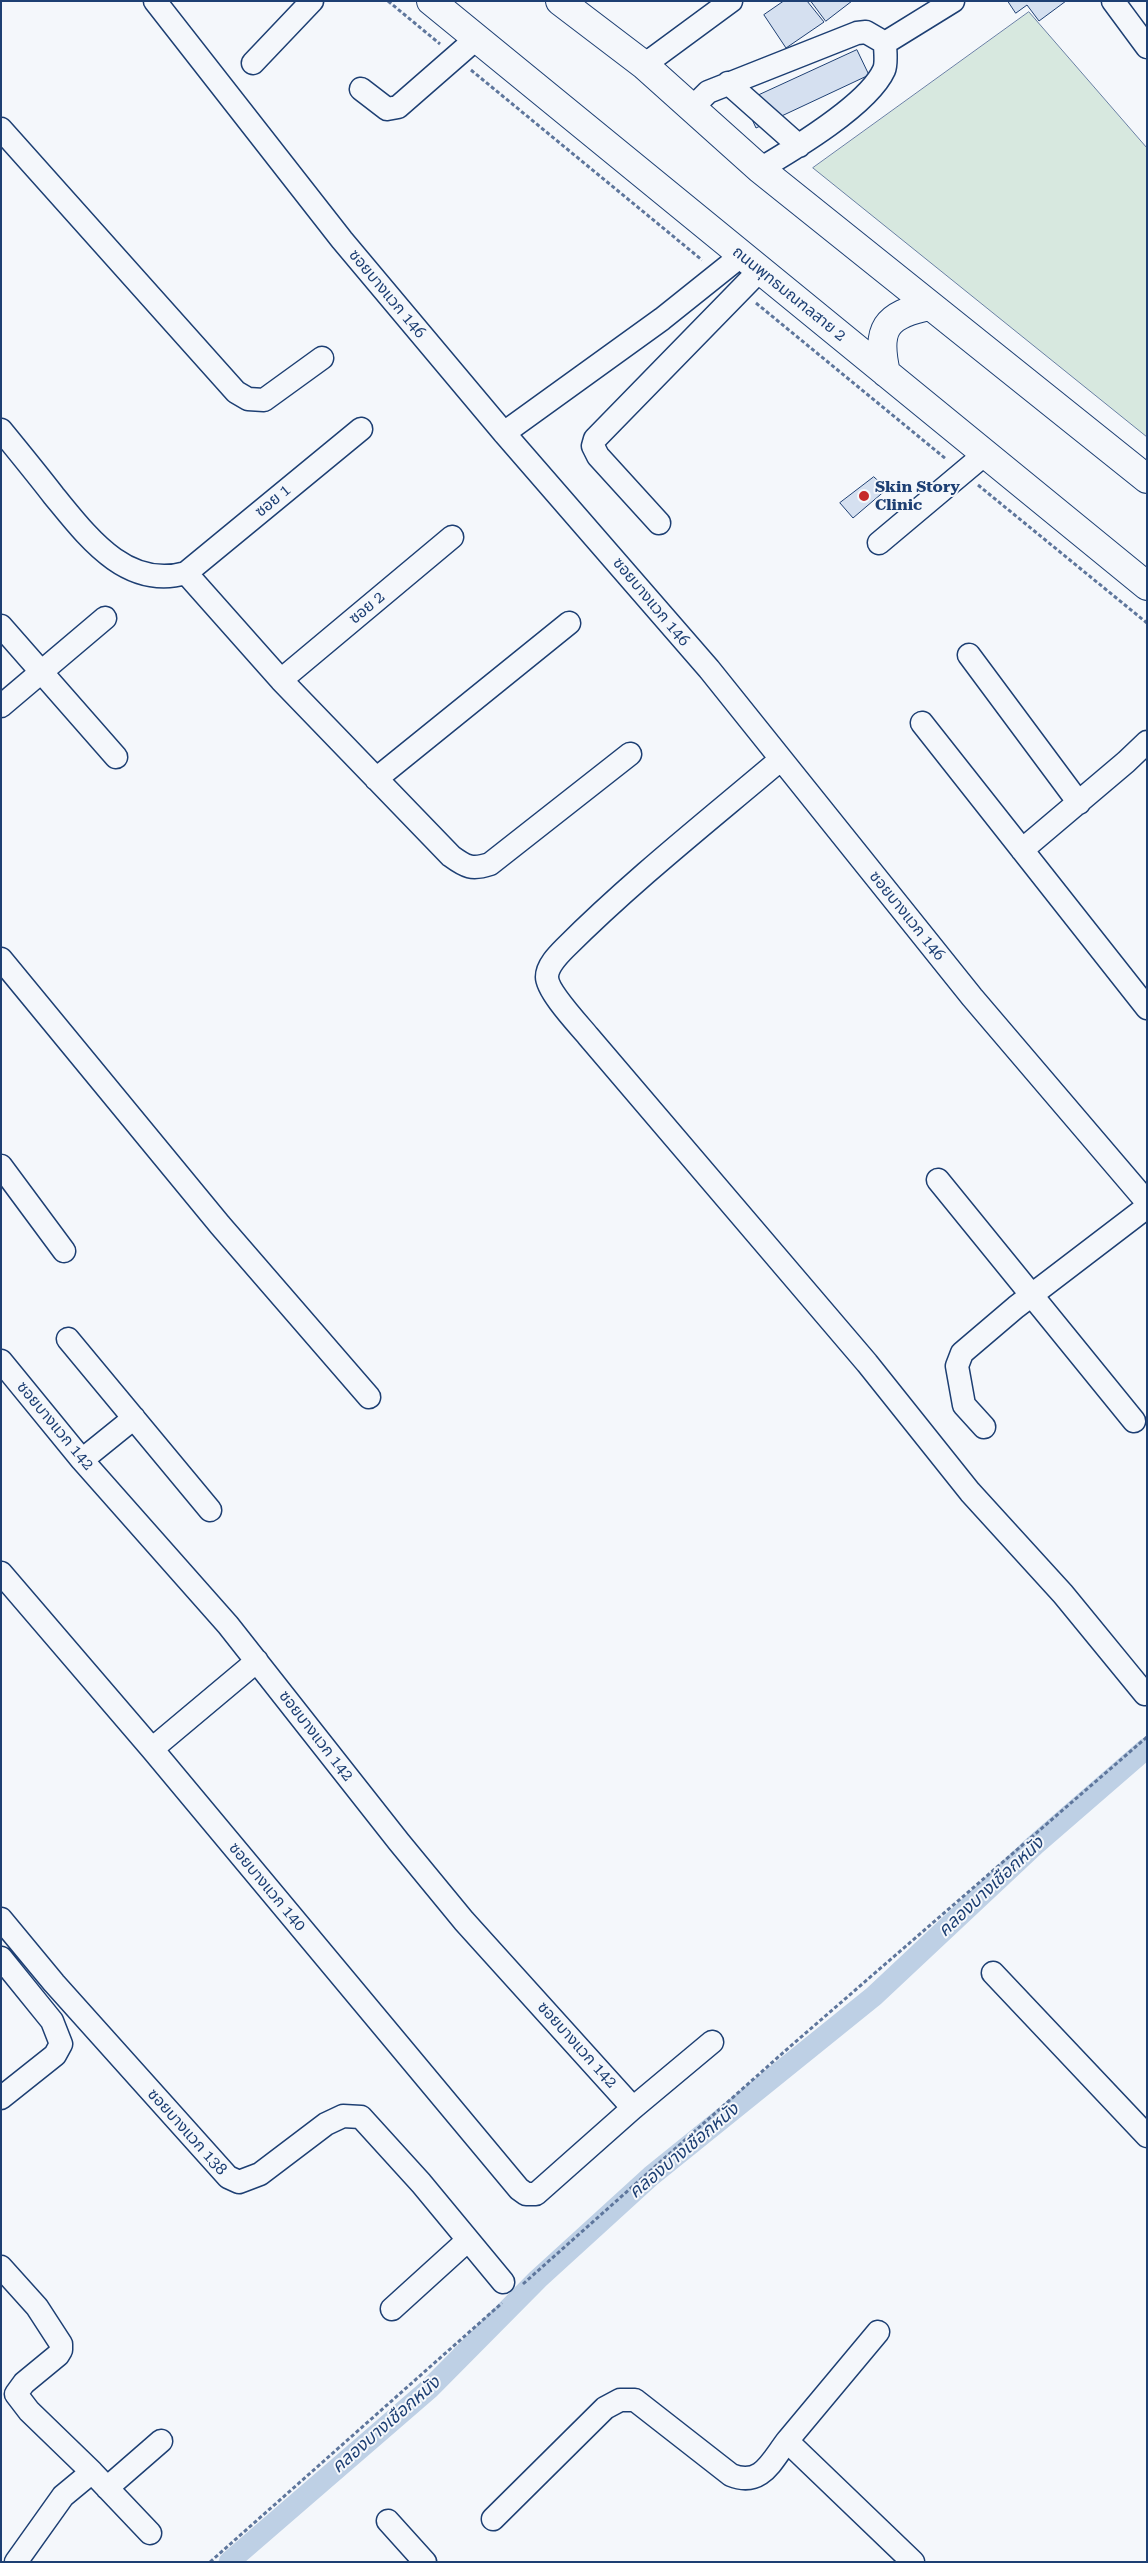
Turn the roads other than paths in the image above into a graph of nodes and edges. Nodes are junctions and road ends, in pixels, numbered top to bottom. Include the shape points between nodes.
1 (155, 1) edge
2 (312, 1) edge
3 (431, 1) edge
4 (560, 1) edge
5 (731, 1) edge
6 (953, 1) edge
7 (1113, 1) edge
8 (477, 38) junction
9 (885, 43) junction
10 (1147, 46) edge
11 (253, 63) dead end
12 (644, 65) junction
13 (728, 83) junction
14 (361, 88) dead end
15 (692, 108) junction
16 (1, 130) edge
17 (799, 146) junction
18 (760, 168) junction
19 (751, 262) junction
20 (929, 306) junction
21 (322, 358) dead end
22 (886, 373) junction
23 (361, 429) dead end
24 (1, 430) edge
25 (504, 433) junction
26 (986, 454) junction
27 (1147, 479) edge
28 (659, 523) dead end
29 (452, 537) dead end
30 (879, 543) dead end
31 (186, 573) junction
32 (1147, 586) edge
33 (105, 618) dead end
34 (568, 623) dead end
35 (1, 626) edge
36 (969, 655) dead end
37 (42, 672) junction
38 (281, 680) junction
39 (1, 706) edge
40 (922, 723) dead end
41 (1147, 742) edge
42 (630, 754) dead end
43 (116, 758) dead end
44 (780, 760) junction
45 (376, 779) junction
46 (1079, 803) junction
47 (1022, 850) junction
48 (1, 959) edge
49 (1147, 1008) edge
50 (1, 1166) edge
51 (938, 1180) dead end
52 (1147, 1202) edge
53 (1147, 1206) edge
54 (64, 1250) dead end
55 (1033, 1294) junction
56 (68, 1339) dead end
57 (1, 1361) edge
58 (369, 1397) dead end
59 (134, 1418) junction
60 (1134, 1421) dead end
61 (984, 1427) dead end
62 (82, 1460) junction
63 (210, 1510) dead end
64 (1, 1573) edge
65 (257, 1661) junction
66 (1145, 1694) dead end
67 (152, 1749) junction
68 (1, 1919) edge
69 (1, 1958) edge
70 (993, 1973) dead end
71 (712, 2042) dead end
72 (1, 2098) edge
73 (632, 2108) junction
74 (1147, 2136) edge
75 (468, 2240) junction
76 (1, 2267) edge
77 (509, 2290) road end
78 (392, 2309) dead end
79 (878, 2332) dead end
80 (162, 2441) dead end
81 (787, 2442) junction
82 (92, 2472) junction
83 (107, 2488) junction
84 (493, 2519) dead end
85 (388, 2522) dead end
86 (150, 2533) dead end
87 (16, 2562) edge
88 (425, 2562) edge
89 (914, 2562) edge

1 - 25 street, ซอยบางแวก 146 via 342,240
2 - 11 street
3 - 8 main road, ถนนพุทธมณฑลสาย 2
4 - 12 main road
5 - 12 street
6 - 9 street
7 - 10 street
8 - 14 street via 398,107 387,109
8 - 19 main road, ถนนพุทธมณฑลสาย 2
9 - 13 street via 866,32 857,33
9 - 17 street via 885,68 874,86
12 - 15 main road
13 - 15 street via 708,92
13 - 17 street
15 - 18 main road
16 - 21 street via 236,392 248,399 264,400
17 - 18 street
18 - 20 main road
19 - 22 main road, ถนนพุทธมณฑลสาย 2
19 - 25 street via 719,273 662,319
19 - 28 street via 741,291 595,438 593,446 598,456
20 - 22 main road via 898,315 887,326 881,344
20 - 27 main road
22 - 26 main road, ถนนพุทธมณฑลสาย 2
23 - 31 street, ซอย 1
24 - 31 street via 81,528 112,559 154,575 172,577
25 - 44 street, ซอยบางแวก 146 via 709,669
26 - 30 street
26 - 32 main road, ถนนพุทธมณฑลสาย 2
29 - 38 street, ซอย 2
31 - 38 street
33 - 37 street
34 - 45 street
35 - 37 street
36 - 46 street
37 - 39 street
37 - 43 street
38 - 45 street
40 - 47 street
41 - 46 street
42 - 45 street via 490,864 475,869 451,856
44 - 52 street, ซอยบางแวก 146 via 972,997
44 - 66 street via 564,949 551,965 547,977 550,988 867,1363 970,1492 1063,1594
46 - 47 street
47 - 49 street
48 - 58 street via 220,1225
50 - 54 street
51 - 55 street
53 - 55 street
55 - 60 street
55 - 61 street via 971,1344 958,1362 958,1382 964,1405
56 - 59 street
57 - 62 street, ซอยบางแวก 142
59 - 62 street
59 - 63 street
62 - 65 street, ซอยบางแวก 142
64 - 67 street, ซอยบางแวก 140
65 - 67 street
65 - 73 street, ซอยบางแวก 142 via 458,1914
67 - 73 street, ซอยบางแวก 140 via 519,2189 526,2194 536,2194
68 - 75 street, ซอยบางแวก 138 via 228,2178 239,2182 260,2174 326,2124 343,2116 361,2117
69 - 72 street via 52,2021 61,2044 54,2055
70 - 74 street
71 - 73 street
75 - 77 street, ซอยบางแวก 138
75 - 78 street
76 - 82 street via 37,2307 62,2350 16,2394 28,2412
79 - 81 street
80 - 83 street
81 - 84 street via 764,2470 753,2479 744,2480 731,2475 635,2400 620,2400 605,2408
81 - 89 street
82 - 83 street
82 - 87 street via 63,2496
83 - 86 street
85 - 88 street

